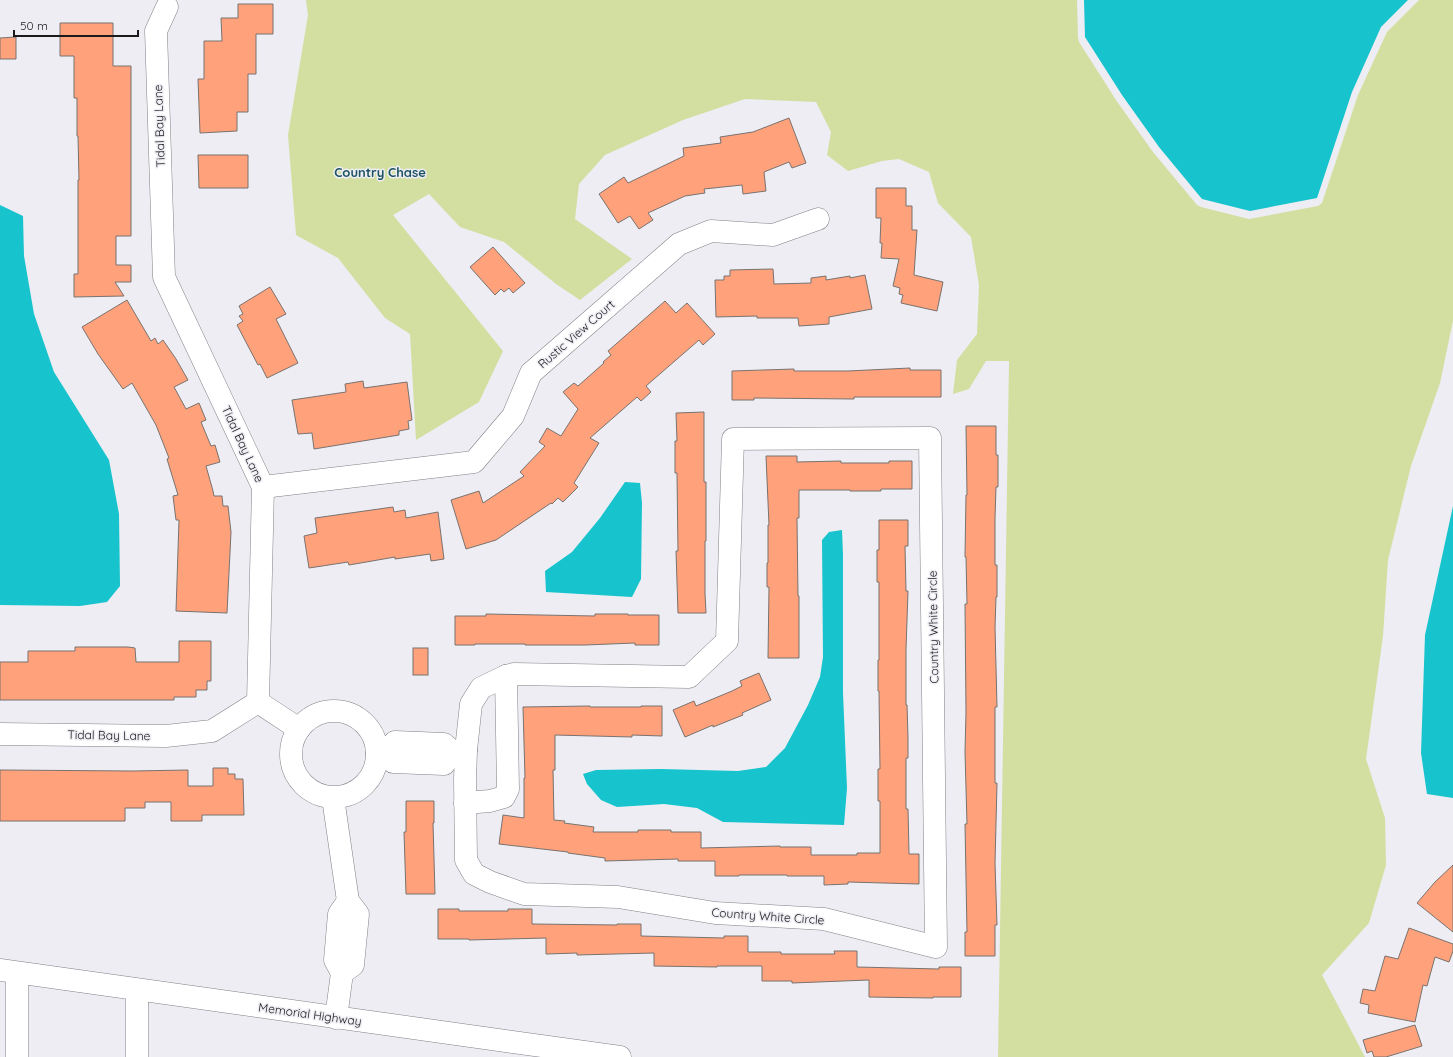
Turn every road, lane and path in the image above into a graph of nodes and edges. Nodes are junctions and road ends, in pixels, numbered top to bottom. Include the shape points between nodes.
1 (167, 7) dead end
2 (818, 218) dead end
3 (263, 487) junction
4 (506, 676) junction
5 (258, 702) junction
6 (299, 729) junction
7 (0, 734) edge
8 (459, 751) junction
9 (381, 753) junction
10 (333, 798) junction
11 (465, 803) junction
12 (8, 972) edge
13 (137, 990) junction
14 (336, 1018) junction
15 (17, 1057) edge
16 (137, 1057) edge
17 (620, 1057) edge

1 - 3 street, Tidal Bay Lane via 156,31 164,277
2 - 3 street, Rustic View Court via 773,235 711,232 679,244 531,373 513,416 474,462
3 - 5 street, Tidal Bay Lane
4 - 8 street, Country White Circle via 481,688 471,704
4 - 11 street via 508,789 504,797
4 - 11 street, Country White Circle via 514,674 689,677 727,642 733,439 930,438 936,947 824,919 715,913 618,897 524,894 474,874 466,860
5 - 6 street
5 - 7 street, Tidal Bay Lane via 212,730 204,732 166,736
6 - 9 street via 303,723 316,715 330,711 344,712 357,718 367,727
6 - 10 street via 290,748 291,763 296,777 306,788 318,795
8 - 9 street via 444,744 395,742
8 - 11 street, Country White Circle
9 - 10 street via 369,779 359,789
10 - 14 street via 348,901 339,914 338,921 335,960 342,973
12 - 13 street, Memorial Highway
12 - 15 street
13 - 14 street, Memorial Highway
13 - 16 street
14 - 17 street, Memorial Highway

